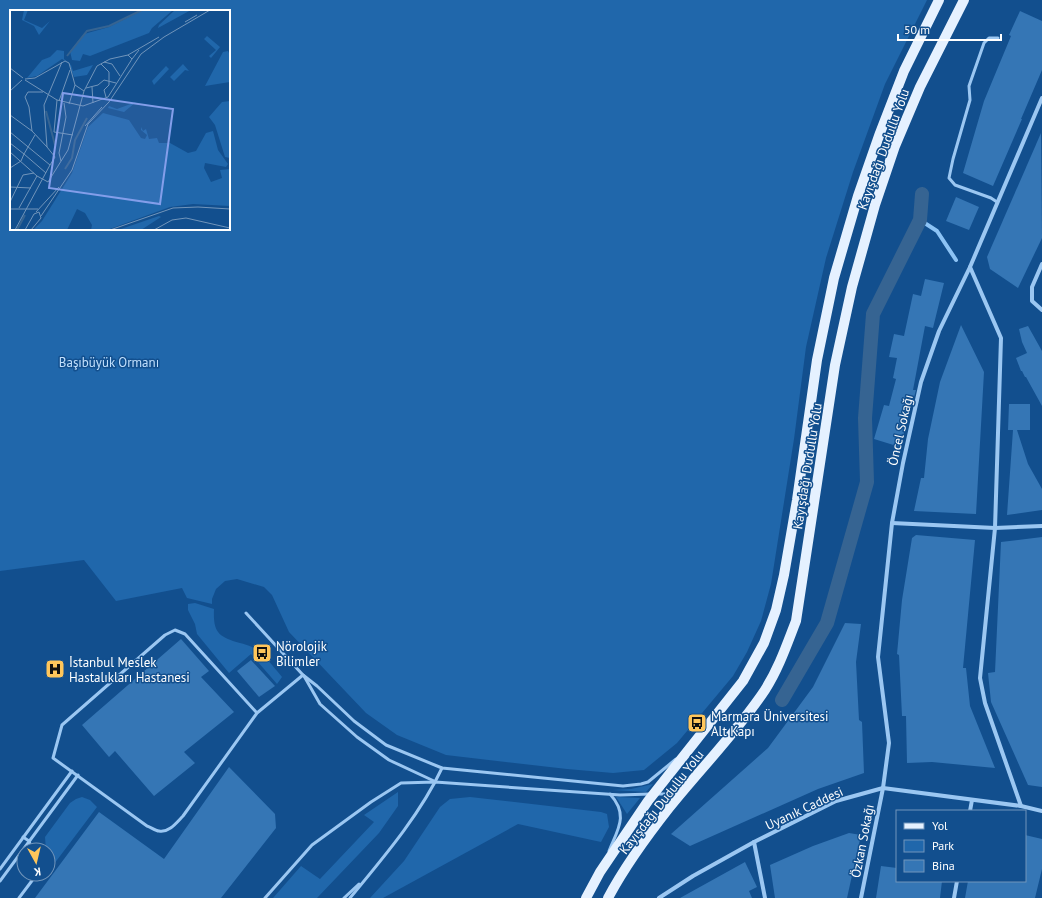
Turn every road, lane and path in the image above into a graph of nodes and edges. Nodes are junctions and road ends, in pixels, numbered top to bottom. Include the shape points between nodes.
1 (939, 0) edge
2 (964, 0) edge
3 (998, 38) dead end
4 (1042, 98) edge
5 (998, 202) junction
6 (1042, 264) edge
7 (970, 267) junction
8 (1042, 310) edge
9 (892, 523) junction
10 (1042, 526) edge
11 (995, 528) junction
12 (246, 613) dead end
13 (303, 675) junction
14 (256, 713) junction
15 (696, 740) junction
16 (442, 768) junction
17 (72, 771) junction
18 (78, 775) junction
19 (435, 782) junction
20 (687, 788) junction
21 (883, 788) junction
22 (610, 794) junction
23 (653, 794) junction
24 (972, 800) junction
25 (1021, 806) junction
26 (970, 810) edge
27 (1042, 811) edge
28 (23, 837) junction
29 (29, 841) junction
30 (754, 842) junction
31 (0, 869) edge
32 (600, 872) junction
33 (367, 878) junction
34 (0, 881) edge
35 (31, 882) edge
36 (957, 882) edge
37 (19, 898) edge
38 (266, 898) edge
39 (344, 898) edge
40 (350, 898) edge
41 (586, 898) edge
42 (608, 898) edge
43 (659, 898) edge
44 (765, 898) edge
45 (861, 898) edge
46 (954, 898) edge

1 - 15 main road, Kayışdağı Dudullu Yolu via 904,71 880,134 858,196 834,278 817,360 797,500 776,610 764,643 743,680
2 - 20 main road, Kayışdağı Dudullu Yolu via 920,87 895,146 854,279 835,365 796,620 782,659 766,689 733,734
3 - 5 lane via 989,38 981,50 969,86 970,100 949,178 955,185
4 - 5 street, Öncel Sokağı
5 - 7 street, Öncel Sokağı
6 - 8 street via 1032,287 1032,301
7 - 9 street, Öncel Sokağı via 939,331 921,382
7 - 11 street via 1002,338
9 - 11 street
9 - 21 street, Öncel Sokağı via 878,657 889,743
10 - 11 street
11 - 25 street via 980,678 985,703
12 - 13 lane
13 - 14 lane
13 - 16 lane via 354,721 386,745
13 - 19 lane via 320,704 357,737 389,760
14 - 17 lane via 185,634 175,630 165,635 62,725 53,758
14 - 18 lane via 183,816 166,831 159,832 147,826
15 - 16 lane via 654,778 641,784 623,786
15 - 23 main road, Kayışdağı Dudullu Yolu
16 - 19 lane
17 - 18 lane
17 - 28 lane
18 - 29 lane
19 - 22 lane
19 - 33 lane via 400,836
19 - 38 lane via 401,783 371,802 312,845
20 - 23 lane via 672,793
20 - 42 main road, Kayışdağı Dudullu Yolu via 622,872
21 - 24 street, Uyanık Caddesi
21 - 30 street, Uyanık Caddesi via 836,801
21 - 45 street, Özkan Sokağı
22 - 23 lane
22 - 32 lane via 616,802 621,818
23 - 32 main road, Kayışdağı Dudullu Yolu
24 - 25 street, Uyanık Caddesi
24 - 26 street
25 - 27 street, Uyanık Caddesi
28 - 29 lane
28 - 31 lane
29 - 34 lane
30 - 43 street, Uyanık Caddesi
30 - 44 street
32 - 41 main road, Kayışdağı Dudullu Yolu
33 - 39 lane
33 - 40 lane
35 - 37 lane
36 - 46 street

